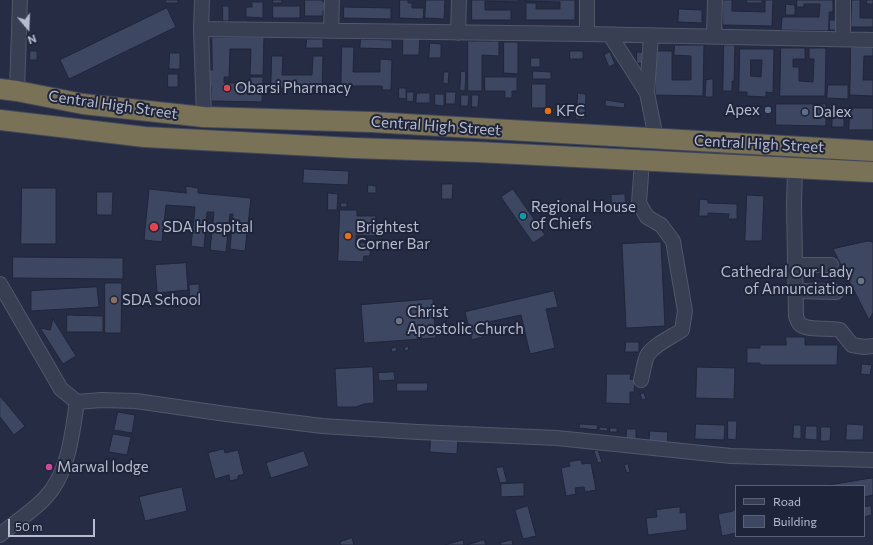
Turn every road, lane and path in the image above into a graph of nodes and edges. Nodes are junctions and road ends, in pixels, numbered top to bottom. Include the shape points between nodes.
1 (20, 0) edge
2 (202, 0) edge
3 (332, 0) edge
4 (459, 0) edge
5 (587, 0) edge
6 (715, 0) edge
7 (843, 0) edge
8 (201, 29) junction
9 (332, 31) junction
10 (458, 32) junction
11 (587, 34) junction
12 (610, 35) junction
13 (651, 36) junction
14 (714, 36) junction
15 (842, 40) junction
16 (873, 40) edge
17 (9, 90) edge
18 (647, 93) junction
19 (204, 116) junction
20 (0, 120) edge
21 (491, 130) junction
22 (656, 138) junction
23 (873, 151) edge
24 (477, 152) junction
25 (642, 161) junction
26 (795, 169) junction
27 (873, 172) edge
28 (796, 265) junction
29 (830, 266) dead end
30 (0, 284) edge
31 (796, 291) junction
32 (836, 292) dead end
33 (873, 346) edge
34 (642, 380) dead end
35 (77, 402) junction
36 (873, 460) edge
37 (0, 535) edge

1 - 17 street
2 - 8 street
3 - 9 street
4 - 10 street
5 - 11 street
6 - 14 street
7 - 15 street
8 - 9 street
8 - 19 street
9 - 10 street
10 - 11 street
11 - 12 street
12 - 13 street
12 - 18 street
13 - 14 street
13 - 18 street
14 - 15 street
15 - 16 street
17 - 19 highway, Central High Street via 83,104
18 - 22 street
19 - 21 highway, Central High Street via 371,122
20 - 24 highway, Central High Street via 145,137
21 - 22 highway, Central High Street
21 - 24 highway
22 - 23 highway, Central High Street
24 - 25 highway, Central High Street
25 - 26 highway, Central High Street
25 - 34 street via 639,203 647,216 661,225 673,241 685,311 682,330 654,346 647,356
26 - 27 highway, Central High Street
26 - 28 street
28 - 29 street
28 - 31 street
30 - 35 street via 61,388
31 - 32 street
31 - 33 street via 796,316 801,325 840,330 852,345
35 - 36 street via 136,401 322,426 557,438 731,456
35 - 37 street via 72,434 58,481 45,498

